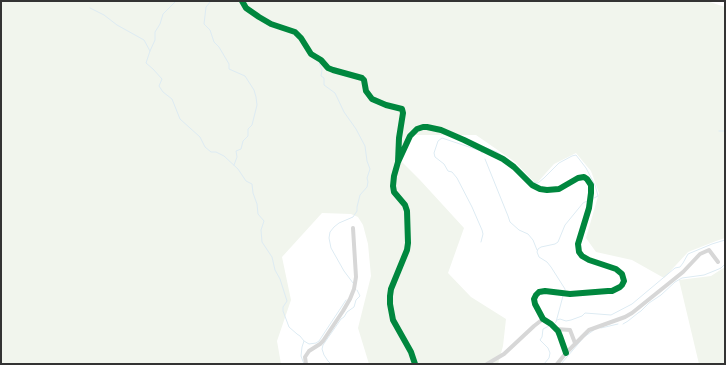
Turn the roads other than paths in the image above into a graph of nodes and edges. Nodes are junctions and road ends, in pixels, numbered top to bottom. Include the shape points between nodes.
1 (242, 1) edge
2 (398, 162) junction
3 (353, 228) dead end
4 (718, 262) dead end
5 (544, 319) junction
6 (556, 329) junction
7 (576, 343) junction
8 (566, 353) junction
9 (306, 364) edge
10 (415, 364) edge
11 (487, 364) edge
12 (557, 364) edge

1 - 2 street via 246,8 267,22 297,34 311,54 328,68 362,78 372,99 402,109
2 - 5 street via 410,136 425,127 441,130 499,156 532,185 540,188 559,189 578,178 587,179 592,193 578,244 579,252 589,260 618,270 624,277 624,282 612,291 570,294 539,292 534,302
2 - 10 street via 393,186 396,195 407,208 408,244 391,289 390,304 393,320
3 - 9 street via 356,277 354,289 344,311 323,341 306,354
4 - 7 street via 709,250 702,253 683,272 632,313 587,331
5 - 6 street
5 - 11 street via 504,354
6 - 7 street via 570,330
6 - 8 street
7 - 8 street
8 - 12 street

